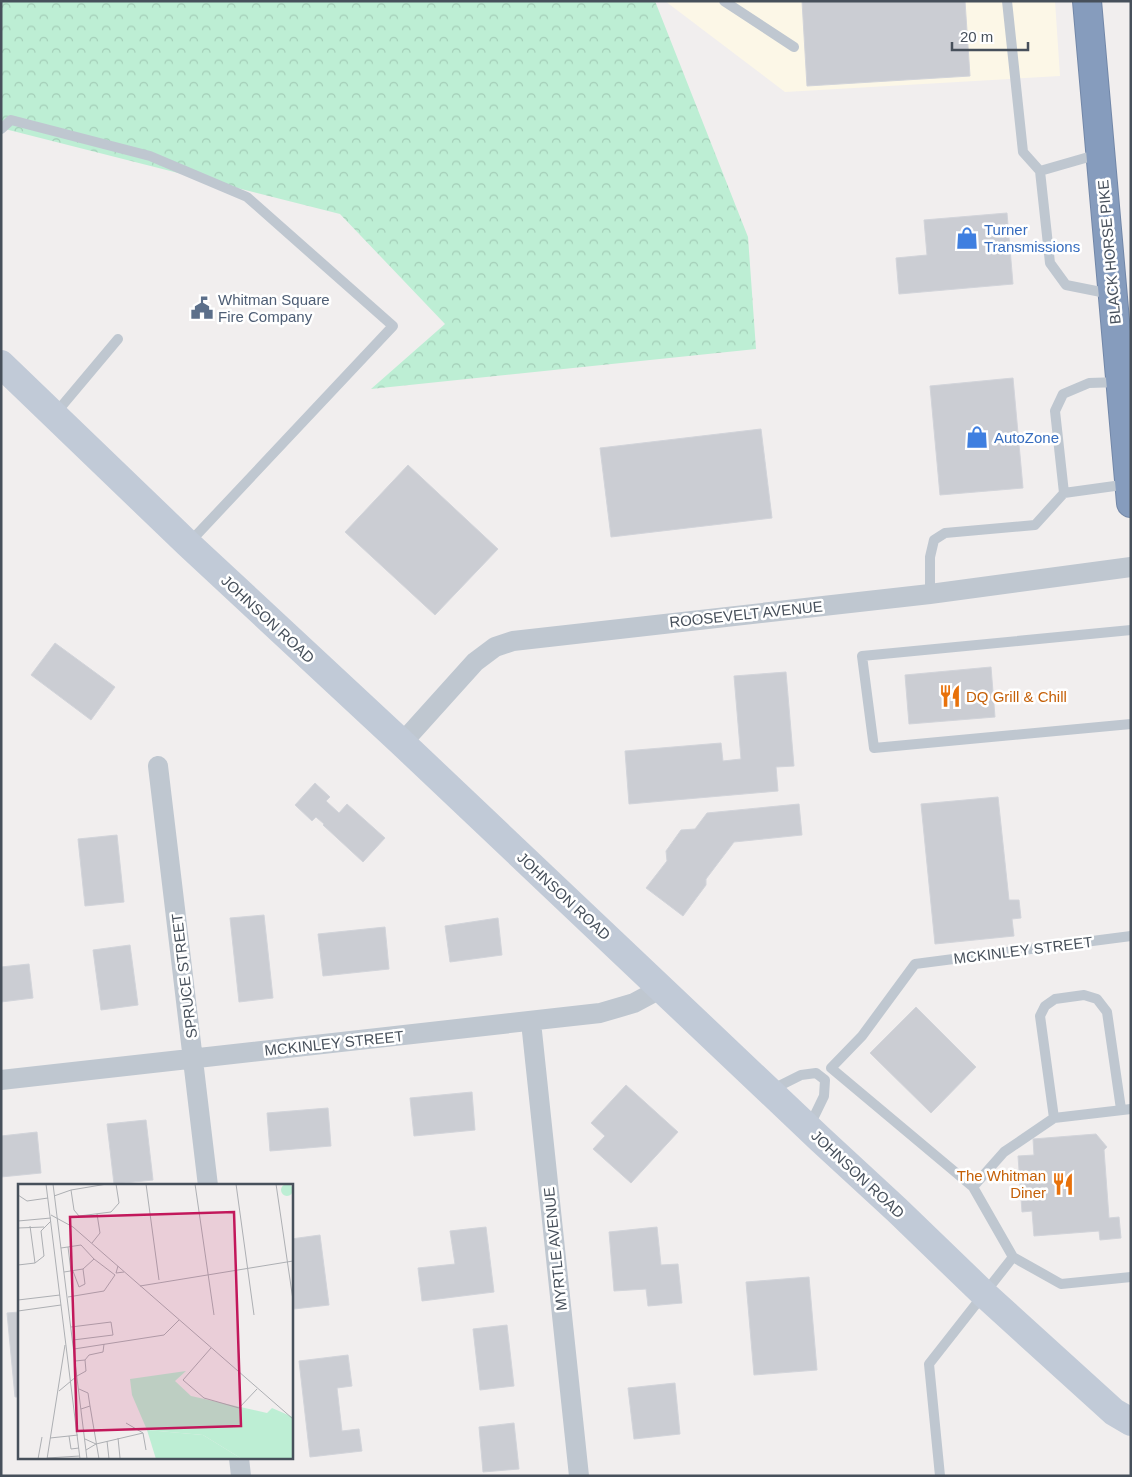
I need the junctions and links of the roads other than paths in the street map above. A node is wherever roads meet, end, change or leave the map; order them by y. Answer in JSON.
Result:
{"nodes":[{"id":1,"x":724,"y":1,"type":"edge"},
{"id":2,"x":1007,"y":1,"type":"edge"},
{"id":3,"x":1087,"y":1,"type":"edge"},
{"id":4,"x":794,"y":48,"type":"dead end"},
{"id":5,"x":1,"y":129,"type":"edge"},
{"id":6,"x":1100,"y":154,"type":"junction"},
{"id":7,"x":1040,"y":171,"type":"junction"},
{"id":8,"x":1112,"y":294,"type":"junction"},
{"id":9,"x":118,"y":339,"type":"dead end"},
{"id":10,"x":1,"y":364,"type":"edge"},
{"id":11,"x":1125,"y":377,"type":"edge"},
{"id":12,"x":54,"y":414,"type":"junction"},
{"id":13,"x":1064,"y":493,"type":"junction"},
{"id":14,"x":1130,"y":493,"type":"edge"},
{"id":15,"x":188,"y":544,"type":"junction"},
{"id":16,"x":1131,"y":567,"type":"edge"},
{"id":17,"x":930,"y":594,"type":"junction"},
{"id":18,"x":1131,"y":630,"type":"edge"},
{"id":19,"x":1131,"y":724,"type":"edge"},
{"id":20,"x":402,"y":743,"type":"junction"},
{"id":21,"x":158,"y":766,"type":"dead end"},
{"id":22,"x":1131,"y":936,"type":"edge"},
{"id":23,"x":662,"y":988,"type":"junction"},
{"id":24,"x":531,"y":1022,"type":"junction"},
{"id":25,"x":194,"y":1058,"type":"junction"},
{"id":26,"x":831,"y":1068,"type":"junction"},
{"id":27,"x":821,"y":1077,"type":"junction"},
{"id":28,"x":1,"y":1080,"type":"edge"},
{"id":29,"x":769,"y":1091,"type":"junction"},
{"id":30,"x":1126,"y":1109,"type":"edge"},
{"id":31,"x":1054,"y":1118,"type":"junction"},
{"id":32,"x":808,"y":1128,"type":"junction"},
{"id":33,"x":208,"y":1184,"type":"edge"},
{"id":34,"x":973,"y":1186,"type":"junction"},
{"id":35,"x":1013,"y":1257,"type":"junction"},
{"id":36,"x":1131,"y":1277,"type":"edge"},
{"id":37,"x":984,"y":1294,"type":"junction"},
{"id":38,"x":1131,"y":1422,"type":"edge"},
{"id":39,"x":239,"y":1460,"type":"edge"},
{"id":40,"x":241,"y":1476,"type":"edge"},
{"id":41,"x":579,"y":1476,"type":"edge"},
{"id":42,"x":940,"y":1476,"type":"edge"}],
"edges":[{"from":1,"to":4,"type":"lane"},
{"from":2,"to":7,"type":"lane"},
{"from":3,"to":6,"type":"highway","name":"BLACK HORSE PIKE"},
{"from":5,"to":15,"type":"lane"},
{"from":6,"to":7,"type":"lane"},
{"from":6,"to":8,"type":"highway","name":"BLACK HORSE PIKE"},
{"from":7,"to":8,"type":"lane"},
{"from":8,"to":11,"type":"highway","name":"BLACK HORSE PIKE"},
{"from":9,"to":12,"type":"lane"},
{"from":10,"to":12,"type":"street","name":"JOHNSON ROAD"},
{"from":11,"to":13,"type":"lane"},
{"from":11,"to":14,"type":"highway","name":"BLACK HORSE PIKE"},
{"from":12,"to":15,"type":"street","name":"JOHNSON ROAD"},
{"from":13,"to":14,"type":"lane"},
{"from":13,"to":17,"type":"lane"},
{"from":15,"to":20,"type":"street","name":"JOHNSON ROAD"},
{"from":16,"to":17,"type":"street","name":"ROOSEVELT AVENUE"},
{"from":17,"to":20,"type":"street","name":"ROOSEVELT AVENUE"},
{"from":18,"to":19,"type":"lane"},
{"from":20,"to":23,"type":"street","name":"JOHNSON ROAD"},
{"from":21,"to":25,"type":"street","name":"SPRUCE STREET"},
{"from":22,"to":26,"type":"lane","name":"MCKINLEY STREET"},
{"from":23,"to":24,"type":"street","name":"MCKINLEY STREET"},
{"from":23,"to":29,"type":"street","name":"JOHNSON ROAD"},
{"from":24,"to":25,"type":"street","name":"MCKINLEY STREET"},
{"from":24,"to":41,"type":"street","name":"MYRTLE AVENUE"},
{"from":25,"to":28,"type":"street","name":"MCKINLEY STREET"},
{"from":25,"to":33,"type":"street","name":"SPRUCE STREET"},
{"from":26,"to":27,"type":"lane"},
{"from":26,"to":34,"type":"lane"},
{"from":27,"to":29,"type":"lane"},
{"from":27,"to":32,"type":"lane"},
{"from":29,"to":32,"type":"street","name":"JOHNSON ROAD"},
{"from":30,"to":31,"type":"lane"},
{"from":30,"to":31,"type":"lane"},
{"from":31,"to":34,"type":"lane"},
{"from":32,"to":37,"type":"street","name":"JOHNSON ROAD"},
{"from":34,"to":35,"type":"lane"},
{"from":35,"to":36,"type":"lane"},
{"from":35,"to":37,"type":"lane"},
{"from":37,"to":38,"type":"street","name":"JOHNSON ROAD"},
{"from":37,"to":42,"type":"lane"},
{"from":39,"to":40,"type":"street"}]}
